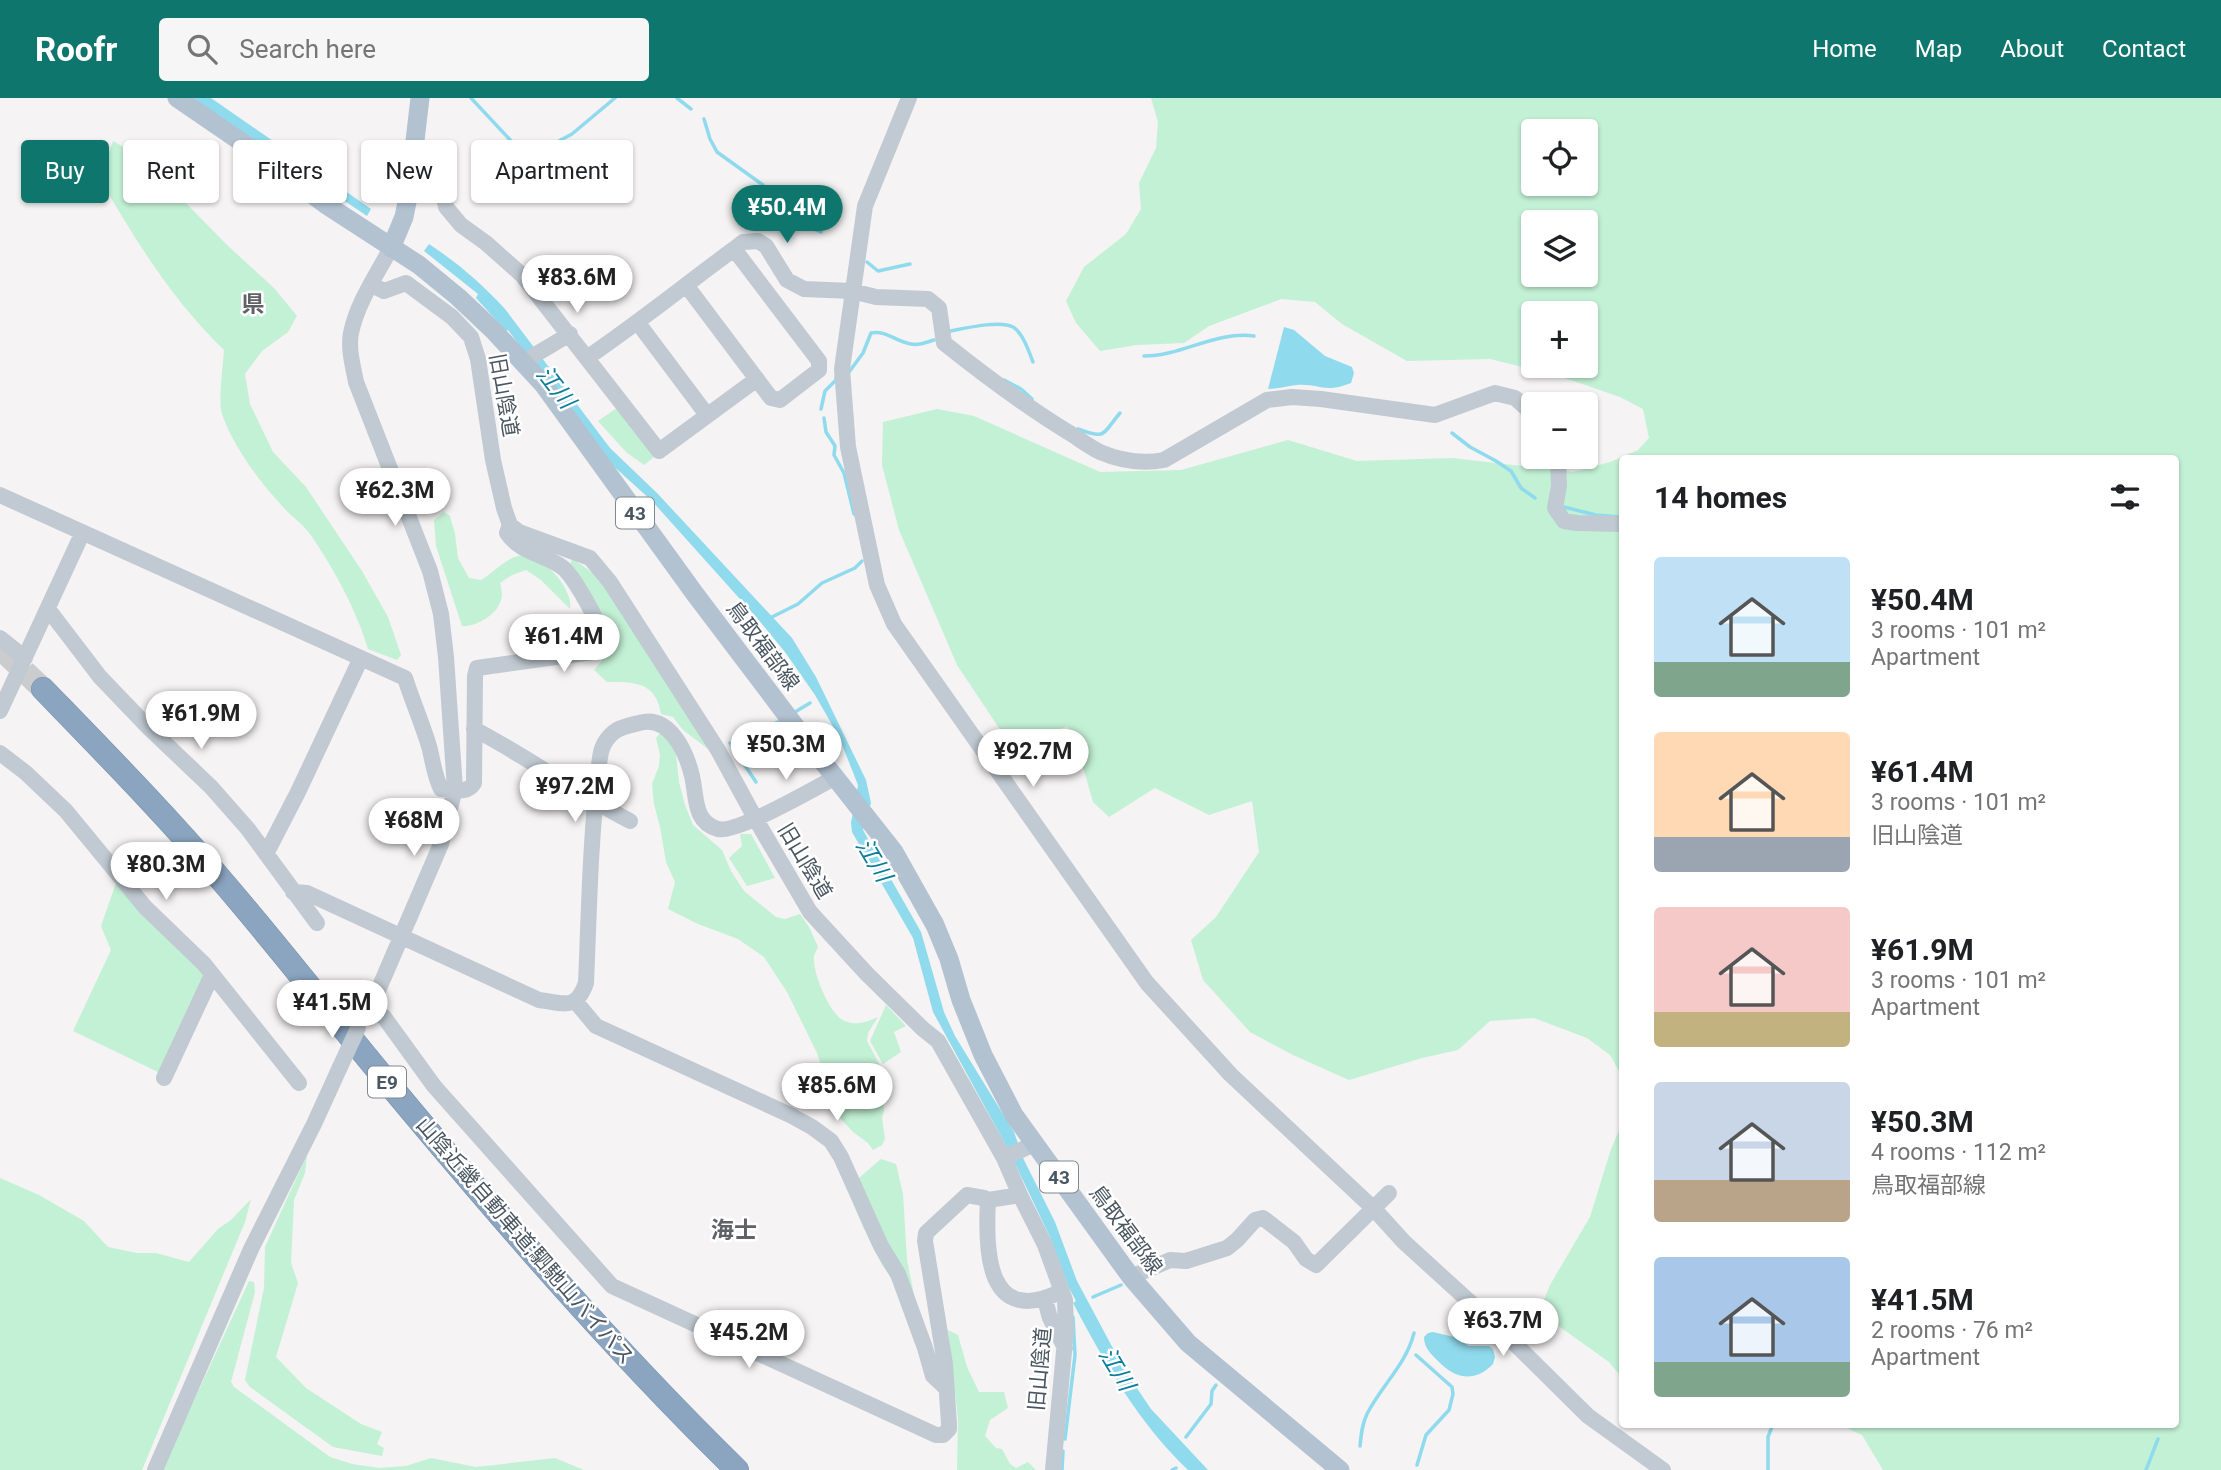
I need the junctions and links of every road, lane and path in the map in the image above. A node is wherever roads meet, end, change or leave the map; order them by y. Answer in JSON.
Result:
{"nodes":[{"id":1,"x":177,"y":98,"type":"edge"},
{"id":2,"x":420,"y":98,"type":"edge"},
{"id":3,"x":909,"y":98,"type":"edge"},
{"id":4,"x":415,"y":140,"type":"edge"},
{"id":5,"x":407,"y":203,"type":"edge"},
{"id":6,"x":445,"y":203,"type":"edge"},
{"id":7,"x":391,"y":248,"type":"junction"},
{"id":8,"x":734,"y":249,"type":"junction"},
{"id":9,"x":372,"y":285,"type":"junction"},
{"id":10,"x":686,"y":285,"type":"junction"},
{"id":11,"x":852,"y":292,"type":"junction"},
{"id":12,"x":638,"y":323,"type":"junction"},
{"id":13,"x":570,"y":334,"type":"junction"},
{"id":14,"x":588,"y":357,"type":"junction"},
{"id":15,"x":523,"y":362,"type":"junction"},
{"id":16,"x":757,"y":379,"type":"junction"},
{"id":17,"x":1521,"y":404,"type":"edge"},
{"id":18,"x":707,"y":415,"type":"junction"},
{"id":19,"x":1558,"y":469,"type":"edge"},
{"id":20,"x":0,"y":495,"type":"edge"},
{"id":21,"x":1619,"y":524,"type":"edge"},
{"id":22,"x":510,"y":525,"type":"junction"},
{"id":23,"x":82,"y":534,"type":"junction"},
{"id":24,"x":48,"y":609,"type":"junction"},
{"id":25,"x":0,"y":638,"type":"edge"},
{"id":26,"x":25,"y":658,"type":"junction"},
{"id":27,"x":361,"y":658,"type":"junction"},
{"id":28,"x":4,"y":688,"type":"edge"},
{"id":29,"x":0,"y":711,"type":"edge"},
{"id":30,"x":474,"y":729,"type":"junction"},
{"id":31,"x":0,"y":753,"type":"edge"},
{"id":32,"x":834,"y":778,"type":"junction"},
{"id":33,"x":454,"y":789,"type":"junction"},
{"id":34,"x":594,"y":803,"type":"junction"},
{"id":35,"x":755,"y":818,"type":"junction"},
{"id":36,"x":630,"y":821,"type":"dead end"},
{"id":37,"x":266,"y":854,"type":"junction"},
{"id":38,"x":293,"y":892,"type":"junction"},
{"id":39,"x":317,"y":923,"type":"dead end"},
{"id":40,"x":401,"y":936,"type":"junction"},
{"id":41,"x":212,"y":975,"type":"junction"},
{"id":42,"x":575,"y":1001,"type":"junction"},
{"id":43,"x":368,"y":1010,"type":"junction"},
{"id":44,"x":164,"y":1078,"type":"dead end"},
{"id":45,"x":299,"y":1083,"type":"dead end"},
{"id":46,"x":1029,"y":1146,"type":"junction"},
{"id":47,"x":1006,"y":1158,"type":"junction"},
{"id":48,"x":1389,"y":1193,"type":"dead end"},
{"id":49,"x":1020,"y":1195,"type":"junction"},
{"id":50,"x":988,"y":1200,"type":"junction"},
{"id":51,"x":1374,"y":1209,"type":"junction"},
{"id":52,"x":1131,"y":1277,"type":"junction"},
{"id":53,"x":1062,"y":1291,"type":"junction"},
{"id":54,"x":1045,"y":1300,"type":"junction"},
{"id":55,"x":1065,"y":1348,"type":"junction"},
{"id":56,"x":947,"y":1389,"type":"junction"},
{"id":57,"x":1327,"y":1466,"type":"edge"},
{"id":58,"x":1656,"y":1468,"type":"edge"},
{"id":59,"x":155,"y":1470,"type":"edge"},
{"id":60,"x":725,"y":1470,"type":"edge"},
{"id":61,"x":737,"y":1470,"type":"edge"},
{"id":62,"x":1053,"y":1470,"type":"edge"}],
"edges":[{"from":1,"to":7,"type":"main road","name":"鳥取福部線","number":"43"},
{"from":2,"to":4,"type":"main road"},
{"from":3,"to":11,"type":"street"},
{"from":5,"to":7,"type":"main road"},
{"from":6,"to":13,"type":"street"},
{"from":7,"to":9,"type":"street"},
{"from":7,"to":15,"type":"main road","name":"鳥取福部線","number":"43"},
{"from":8,"to":10,"type":"street"},
{"from":8,"to":11,"type":"street"},
{"from":8,"to":16,"type":"street"},
{"from":9,"to":22,"type":"street","name":"旧山陰道"},
{"from":9,"to":33,"type":"street"},
{"from":10,"to":12,"type":"street"},
{"from":10,"to":16,"type":"street"},
{"from":11,"to":17,"type":"street"},
{"from":11,"to":51,"type":"street"},
{"from":12,"to":14,"type":"street"},
{"from":12,"to":18,"type":"street"},
{"from":13,"to":14,"type":"street"},
{"from":13,"to":15,"type":"street"},
{"from":14,"to":18,"type":"street"},
{"from":15,"to":32,"type":"main road","name":"鳥取福部線","number":"43"},
{"from":16,"to":18,"type":"street"},
{"from":19,"to":21,"type":"street"},
{"from":20,"to":23,"type":"street"},
{"from":22,"to":30,"type":"street"},
{"from":22,"to":35,"type":"street","name":"旧山陰道"},
{"from":23,"to":24,"type":"street"},
{"from":23,"to":27,"type":"street"},
{"from":24,"to":26,"type":"street"},
{"from":24,"to":37,"type":"street"},
{"from":25,"to":26,"type":"street"},
{"from":26,"to":28,"type":"street"},
{"from":27,"to":33,"type":"street"},
{"from":27,"to":37,"type":"street"},
{"from":28,"to":29,"type":"street"},
{"from":30,"to":33,"type":"street"},
{"from":30,"to":34,"type":"street"},
{"from":31,"to":41,"type":"street"},
{"from":32,"to":35,"type":"street"},
{"from":32,"to":46,"type":"main road","name":"鳥取福部線","number":"43"},
{"from":33,"to":40,"type":"street"},
{"from":34,"to":35,"type":"street"},
{"from":34,"to":36,"type":"street"},
{"from":34,"to":42,"type":"street"},
{"from":35,"to":47,"type":"street","name":"旧山陰道"},
{"from":37,"to":38,"type":"street"},
{"from":38,"to":39,"type":"street"},
{"from":38,"to":40,"type":"street"},
{"from":40,"to":42,"type":"street"},
{"from":40,"to":43,"type":"street"},
{"from":41,"to":44,"type":"street"},
{"from":41,"to":45,"type":"street"},
{"from":42,"to":56,"type":"street"},
{"from":43,"to":56,"type":"street"},
{"from":43,"to":59,"type":"street","bridge":true},
{"from":46,"to":47,"type":"street"},
{"from":46,"to":52,"type":"main road","name":"鳥取福部線","number":"43"},
{"from":47,"to":49,"type":"street","name":"旧山陰道"},
{"from":48,"to":51,"type":"street"},
{"from":49,"to":50,"type":"street"},
{"from":49,"to":53,"type":"street","name":"旧山陰道"},
{"from":50,"to":54,"type":"street"},
{"from":50,"to":56,"type":"street"},
{"from":51,"to":52,"type":"street"},
{"from":51,"to":58,"type":"street"},
{"from":52,"to":57,"type":"main road","name":"鳥取福部線","number":"43"},
{"from":53,"to":54,"type":"street"},
{"from":53,"to":55,"type":"street","name":"旧山陰道"},
{"from":54,"to":55,"type":"street"},
{"from":55,"to":62,"type":"street","name":"旧山陰道"},
{"from":60,"to":61,"type":"highway","name":"山陰近畿自動車道;駟馳山バイパス","number":"E9"}]}
